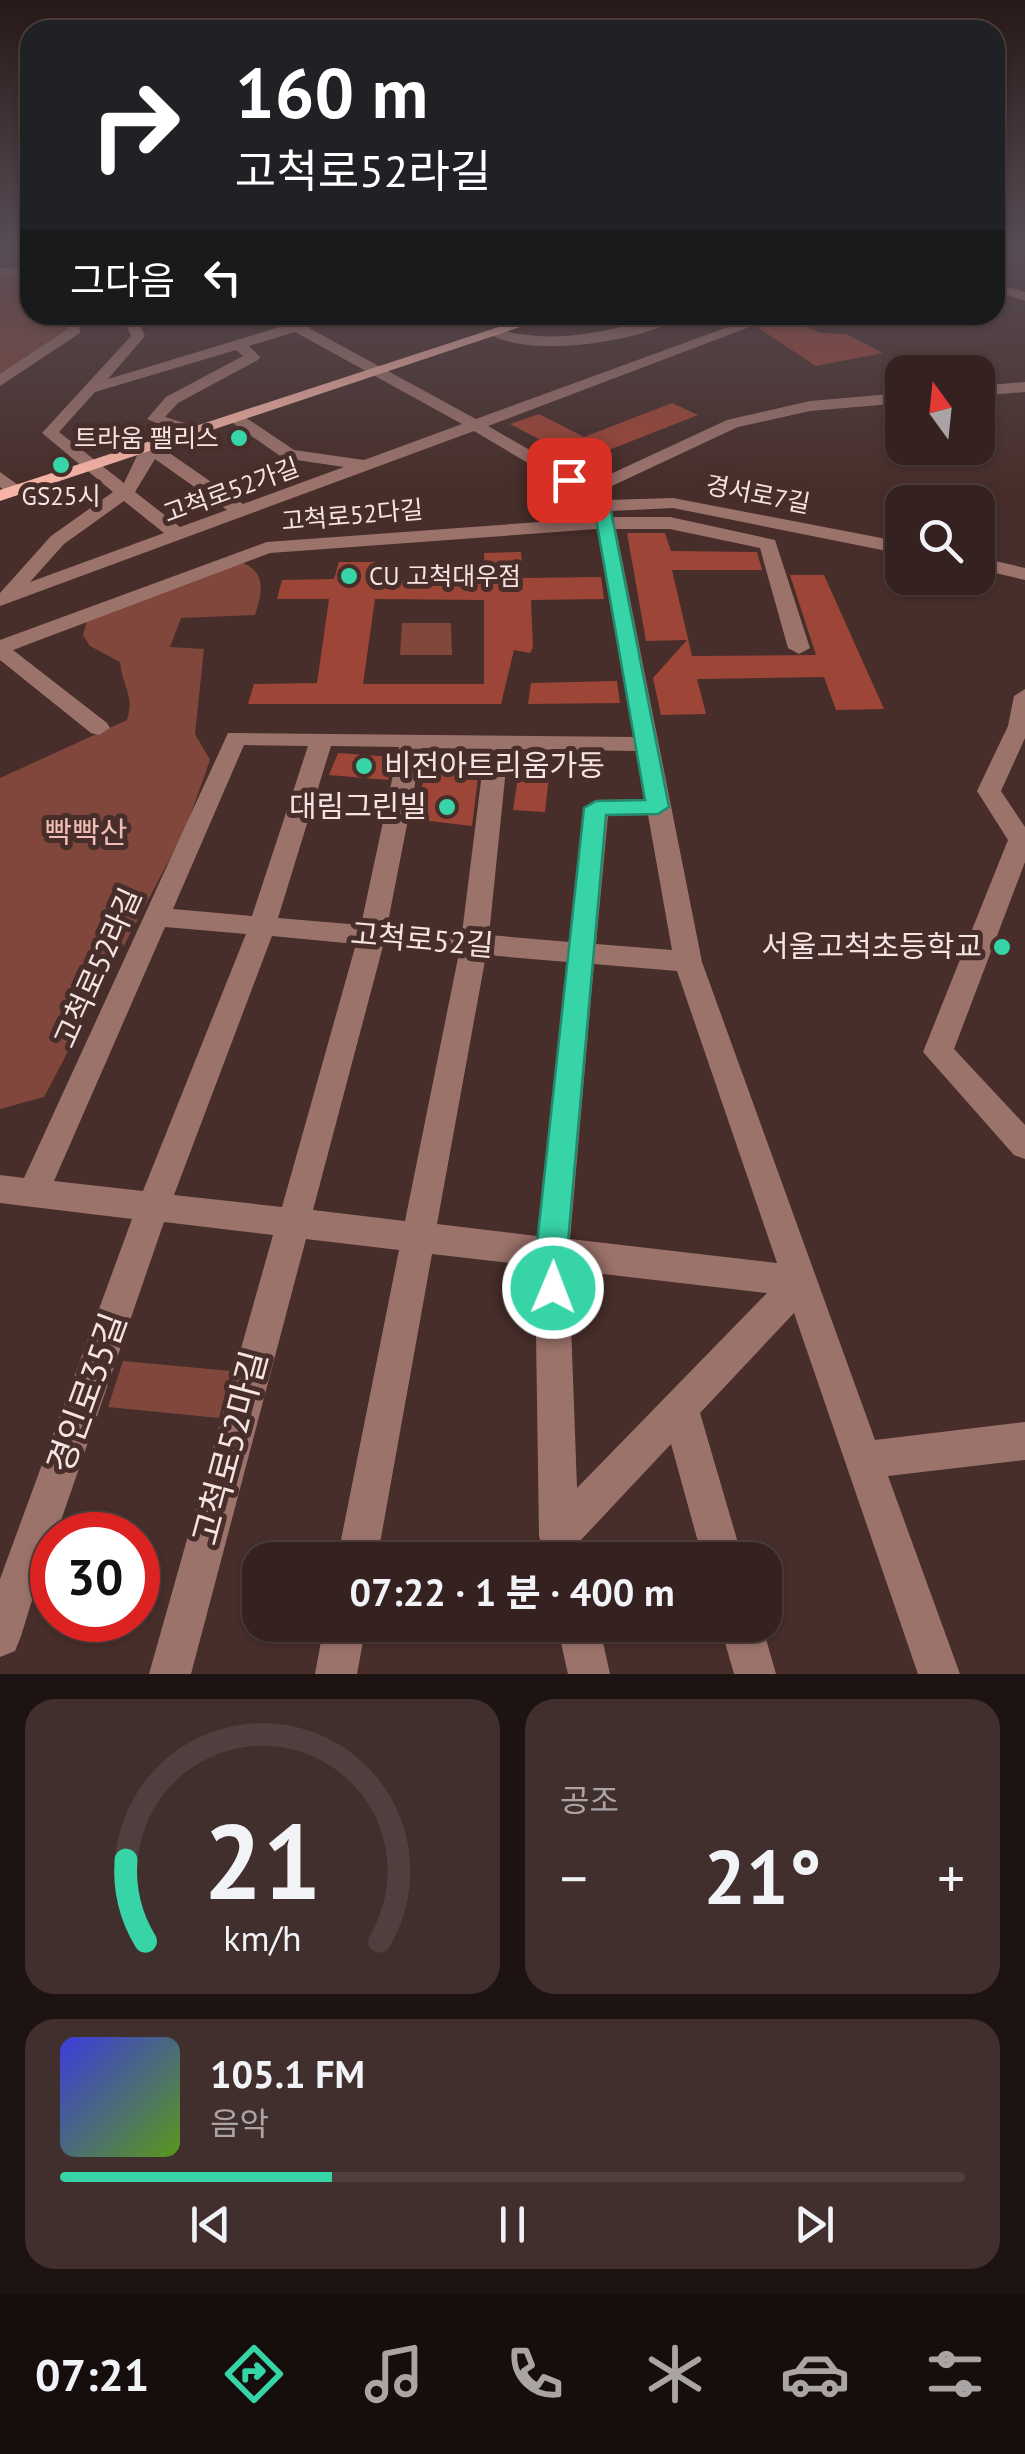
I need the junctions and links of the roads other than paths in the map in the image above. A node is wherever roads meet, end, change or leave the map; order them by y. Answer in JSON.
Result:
{"nodes":[{"id":1,"x":74,"y":327,"type":"edge"},
{"id":2,"x":134,"y":327,"type":"edge"},
{"id":3,"x":296,"y":327,"type":"joint"},
{"id":4,"x":511,"y":327,"type":"edge"},
{"id":5,"x":635,"y":327,"type":"edge"},
{"id":6,"x":711,"y":327,"type":"edge"},
{"id":7,"x":742,"y":327,"type":"edge"},
{"id":8,"x":496,"y":332,"type":"junction"},
{"id":9,"x":726,"y":333,"type":"junction"},
{"id":10,"x":238,"y":344,"type":"junction"},
{"id":11,"x":382,"y":370,"type":"junction"},
{"id":12,"x":0,"y":381,"type":"edge"},
{"id":13,"x":1025,"y":387,"type":"edge"},
{"id":14,"x":88,"y":390,"type":"junction"},
{"id":15,"x":995,"y":390,"type":"edge"},
{"id":16,"x":885,"y":399,"type":"edge"},
{"id":17,"x":236,"y":418,"type":"junction"},
{"id":18,"x":478,"y":427,"type":"junction"},
{"id":19,"x":194,"y":432,"type":"junction"},
{"id":20,"x":149,"y":447,"type":"junction"},
{"id":21,"x":90,"y":466,"type":"junction"},
{"id":22,"x":371,"y":466,"type":"junction"},
{"id":23,"x":0,"y":477,"type":"edge"},
{"id":24,"x":8,"y":494,"type":"edge"},
{"id":25,"x":125,"y":494,"type":"junction"},
{"id":26,"x":599,"y":507,"type":"junction"},
{"id":27,"x":242,"y":512,"type":"junction"},
{"id":28,"x":178,"y":535,"type":"junction"},
{"id":29,"x":885,"y":545,"type":"edge"},
{"id":30,"x":995,"y":567,"type":"edge"},
{"id":31,"x":1025,"y":574,"type":"edge"},
{"id":32,"x":3,"y":603,"type":"edge"},
{"id":33,"x":799,"y":648,"type":"dead end"},
{"id":34,"x":0,"y":649,"type":"edge"},
{"id":35,"x":26,"y":671,"type":"junction"},
{"id":36,"x":0,"y":682,"type":"edge"},
{"id":37,"x":1025,"y":696,"type":"edge"},
{"id":38,"x":1022,"y":726,"type":"edge"},
{"id":39,"x":99,"y":728,"type":"dead end"},
{"id":40,"x":322,"y":740,"type":"junction"},
{"id":41,"x":412,"y":742,"type":"junction"},
{"id":42,"x":497,"y":742,"type":"junction"},
{"id":43,"x":648,"y":744,"type":"junction"},
{"id":44,"x":658,"y":807,"type":"junction"},
{"id":45,"x":1023,"y":840,"type":"edge"},
{"id":46,"x":156,"y":917,"type":"junction"},
{"id":47,"x":262,"y":927,"type":"junction"},
{"id":48,"x":372,"y":936,"type":"junction"},
{"id":49,"x":474,"y":944,"type":"junction"},
{"id":50,"x":582,"y":953,"type":"junction"},
{"id":51,"x":688,"y":962,"type":"junction"},
{"id":52,"x":1025,"y":1146,"type":"edge"},
{"id":53,"x":17,"y":1191,"type":"edge"},
{"id":54,"x":153,"y":1207,"type":"junction"},
{"id":55,"x":290,"y":1223,"type":"junction"},
{"id":56,"x":418,"y":1237,"type":"junction"},
{"id":57,"x":552,"y":1253,"type":"junction"},
{"id":58,"x":801,"y":1281,"type":"junction"},
{"id":59,"x":680,"y":1408,"type":"junction"},
{"id":60,"x":1025,"y":1441,"type":"edge"},
{"id":61,"x":864,"y":1460,"type":"junction"},
{"id":62,"x":361,"y":1542,"type":"edge"},
{"id":63,"x":562,"y":1542,"type":"edge"},
{"id":64,"x":567,"y":1542,"type":"edge"},
{"id":65,"x":718,"y":1542,"type":"edge"},
{"id":66,"x":0,"y":1636,"type":"edge"},
{"id":67,"x":342,"y":1642,"type":"edge"},
{"id":68,"x":581,"y":1642,"type":"edge"},
{"id":69,"x":746,"y":1642,"type":"edge"},
{"id":70,"x":170,"y":1674,"type":"edge"},
{"id":71,"x":336,"y":1674,"type":"edge"},
{"id":72,"x":588,"y":1674,"type":"edge"},
{"id":73,"x":755,"y":1674,"type":"edge"},
{"id":74,"x":940,"y":1674,"type":"edge"}],
"edges":[{"from":1,"to":12,"type":"street"},
{"from":2,"to":14,"type":"street"},
{"from":3,"to":10,"type":"street"},
{"from":3,"to":11,"type":"street"},
{"from":4,"to":8,"type":"main road"},
{"from":5,"to":8,"type":"street"},
{"from":6,"to":9,"type":"street"},
{"from":7,"to":9,"type":"street","name":"고척로52가길"},
{"from":8,"to":11,"type":"main road"},
{"from":9,"to":18,"type":"street","name":"고척로52가길"},
{"from":10,"to":14,"type":"street"},
{"from":10,"to":19,"type":"street"},
{"from":11,"to":17,"type":"main road"},
{"from":11,"to":18,"type":"street"},
{"from":13,"to":15,"type":"street"},
{"from":14,"to":21,"type":"street"},
{"from":16,"to":26,"type":"street"},
{"from":17,"to":19,"type":"main road"},
{"from":17,"to":22,"type":"street"},
{"from":18,"to":22,"type":"street","name":"고척로52가길"},
{"from":18,"to":26,"type":"street"},
{"from":19,"to":20,"type":"main road"},
{"from":20,"to":21,"type":"main road"},
{"from":20,"to":25,"type":"street"},
{"from":20,"to":27,"type":"street"},
{"from":21,"to":24,"type":"main road"},
{"from":21,"to":25,"type":"street"},
{"from":22,"to":27,"type":"street","name":"고척로52가길"},
{"from":23,"to":24,"type":"street"},
{"from":25,"to":28,"type":"street"},
{"from":25,"to":32,"type":"street"},
{"from":26,"to":29,"type":"street","name":"경서로7길"},
{"from":26,"to":33,"type":"street"},
{"from":26,"to":34,"type":"street","name":"고척로52다길"},
{"from":26,"to":43,"type":"street"},
{"from":27,"to":28,"type":"street","name":"고척로52가길"},
{"from":28,"to":32,"type":"street","name":"고척로52가길"},
{"from":30,"to":31,"type":"street"},
{"from":34,"to":35,"type":"street"},
{"from":35,"to":36,"type":"street"},
{"from":35,"to":39,"type":"street"},
{"from":37,"to":38,"type":"street"},
{"from":38,"to":45,"type":"street"},
{"from":40,"to":41,"type":"street","name":"고척로52라길"},
{"from":40,"to":46,"type":"street","name":"고척로52라길"},
{"from":40,"to":47,"type":"street"},
{"from":41,"to":42,"type":"street","name":"고척로52라길"},
{"from":41,"to":48,"type":"street"},
{"from":42,"to":43,"type":"street","name":"고척로52라길"},
{"from":42,"to":49,"type":"street"},
{"from":43,"to":44,"type":"street"},
{"from":44,"to":50,"type":"street"},
{"from":44,"to":51,"type":"street"},
{"from":45,"to":52,"type":"street"},
{"from":46,"to":47,"type":"street","name":"고척로52길"},
{"from":46,"to":53,"type":"street","name":"고척로52라길"},
{"from":47,"to":48,"type":"street","name":"고척로52길"},
{"from":47,"to":54,"type":"street"},
{"from":48,"to":49,"type":"street","name":"고척로52길"},
{"from":48,"to":55,"type":"street"},
{"from":49,"to":50,"type":"street","name":"고척로52길"},
{"from":49,"to":56,"type":"street"},
{"from":50,"to":51,"type":"street","name":"고척로52길"},
{"from":50,"to":57,"type":"street"},
{"from":51,"to":58,"type":"street"},
{"from":53,"to":54,"type":"street"},
{"from":54,"to":55,"type":"street"},
{"from":54,"to":66,"type":"street","name":"경인로35길"},
{"from":55,"to":56,"type":"street"},
{"from":55,"to":70,"type":"street","name":"고척로52마길"},
{"from":56,"to":57,"type":"street"},
{"from":56,"to":62,"type":"street"},
{"from":57,"to":58,"type":"street"},
{"from":57,"to":63,"type":"street"},
{"from":58,"to":59,"type":"street"},
{"from":58,"to":61,"type":"street"},
{"from":59,"to":64,"type":"street"},
{"from":59,"to":65,"type":"street"},
{"from":60,"to":61,"type":"street"},
{"from":61,"to":74,"type":"street"},
{"from":67,"to":71,"type":"street"},
{"from":68,"to":72,"type":"street"},
{"from":69,"to":73,"type":"street"}]}
